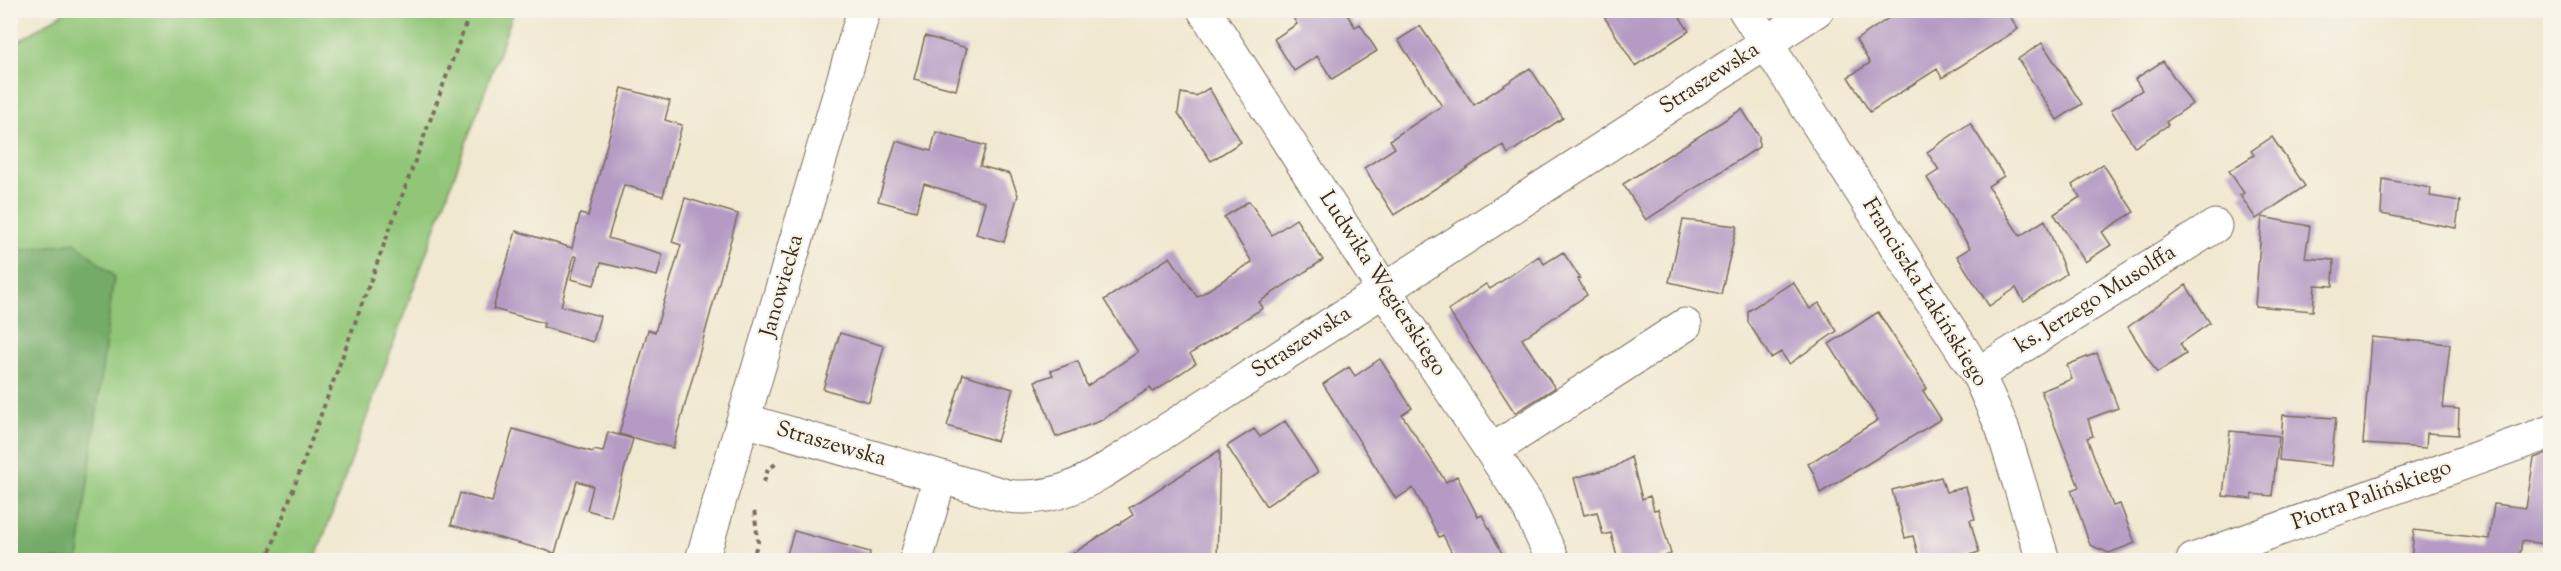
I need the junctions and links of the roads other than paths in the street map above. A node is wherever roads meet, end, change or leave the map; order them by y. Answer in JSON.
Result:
{"nodes":[{"id":1,"x":864,"y":10,"type":"edge"},
{"id":2,"x":1204,"y":10,"type":"edge"},
{"id":3,"x":1745,"y":10,"type":"edge"},
{"id":4,"x":1817,"y":10,"type":"edge"},
{"id":5,"x":1766,"y":43,"type":"junction"},
{"id":6,"x":2215,"y":226,"type":"dead end"},
{"id":7,"x":1384,"y":290,"type":"junction"},
{"id":8,"x":1685,"y":325,"type":"dead end"},
{"id":9,"x":1978,"y":374,"type":"junction"},
{"id":10,"x":744,"y":420,"type":"junction"},
{"id":11,"x":2550,"y":432,"type":"edge"},
{"id":12,"x":1493,"y":450,"type":"junction"},
{"id":13,"x":940,"y":477,"type":"junction"},
{"id":14,"x":702,"y":561,"type":"edge"},
{"id":15,"x":916,"y":561,"type":"edge"},
{"id":16,"x":1553,"y":561,"type":"edge"},
{"id":17,"x":2043,"y":561,"type":"edge"},
{"id":18,"x":2193,"y":561,"type":"edge"}],
"edges":[{"from":1,"to":10,"type":"street","name":"Janowiecka"},
{"from":2,"to":7,"type":"street","name":"Ludwika Węgierskiego"},
{"from":3,"to":5,"type":"street","name":"Franciszka Łakińskiego"},
{"from":4,"to":5,"type":"street","name":"Straszewska"},
{"from":5,"to":7,"type":"street","name":"Straszewska"},
{"from":5,"to":9,"type":"street","name":"Franciszka Łakińskiego"},
{"from":6,"to":9,"type":"street","name":"ks. Jerzego Musolffa"},
{"from":7,"to":12,"type":"street","name":"Ludwika Węgierskiego"},
{"from":7,"to":13,"type":"street","name":"Straszewska"},
{"from":8,"to":12,"type":"street"},
{"from":9,"to":17,"type":"street","name":"Franciszka Łakińskiego"},
{"from":10,"to":13,"type":"street","name":"Straszewska"},
{"from":10,"to":14,"type":"street","name":"Janowiecka"},
{"from":11,"to":18,"type":"street","name":"Piotra Palińskiego"},
{"from":12,"to":16,"type":"street","name":"Ludwika Węgierskiego"},
{"from":13,"to":15,"type":"street"}]}
